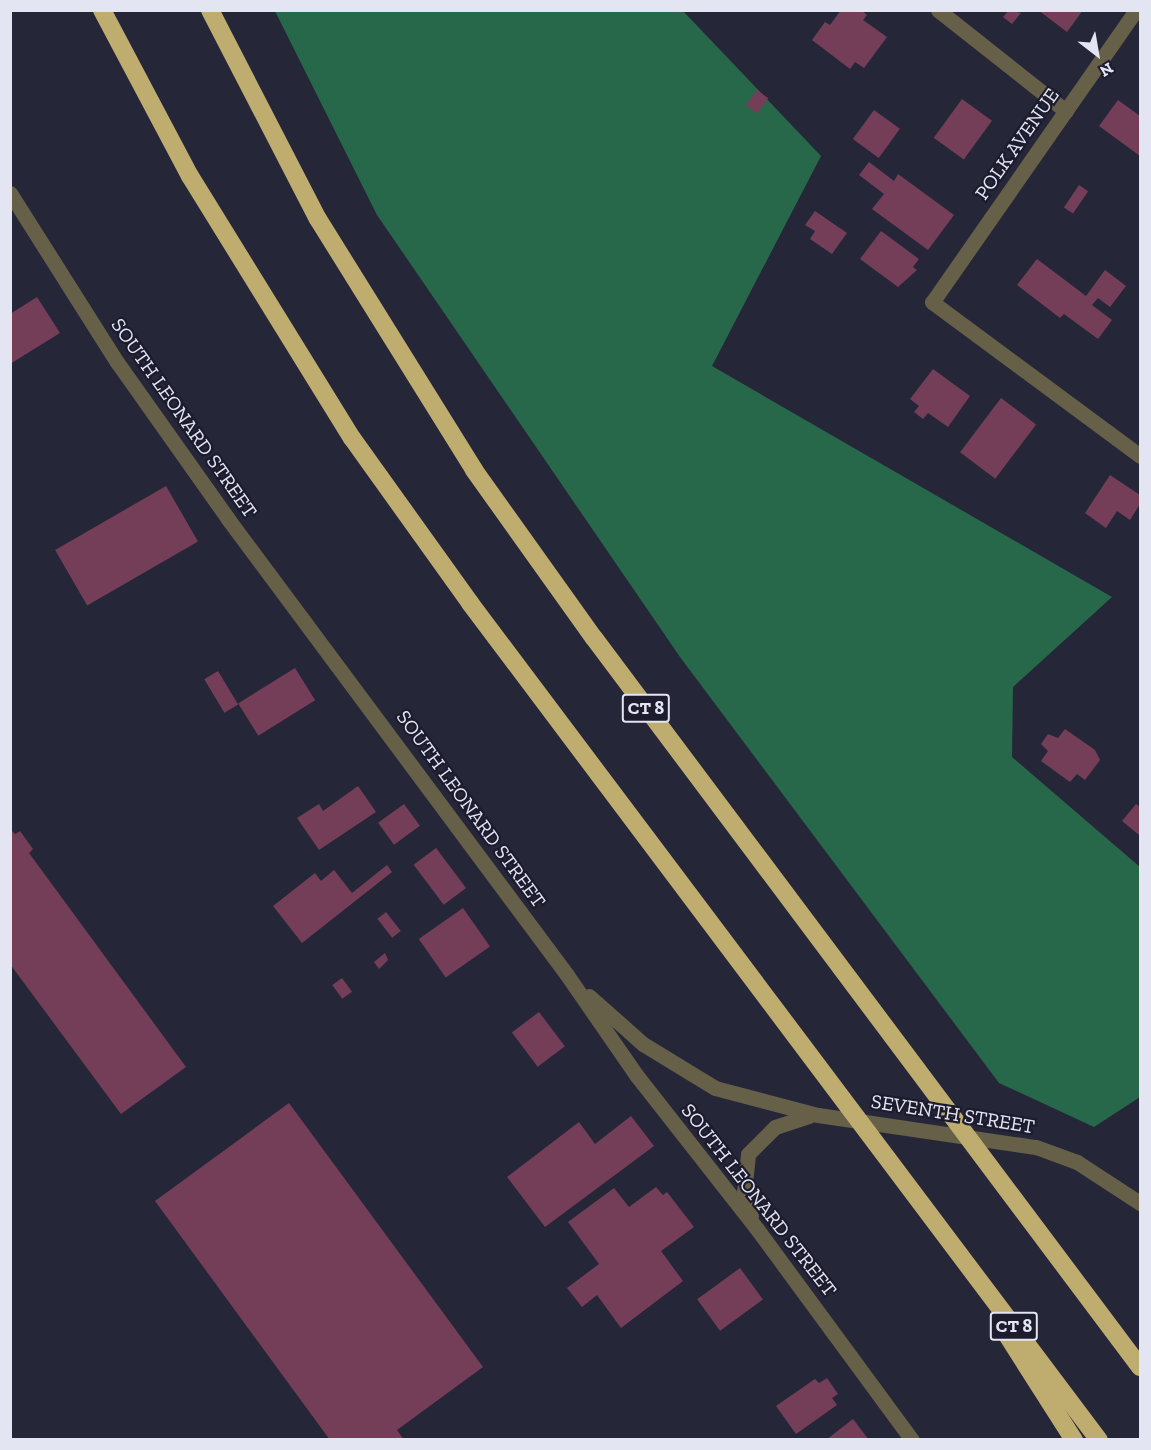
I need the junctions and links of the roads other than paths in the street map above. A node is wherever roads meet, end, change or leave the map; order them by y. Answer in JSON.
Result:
{"nodes":[{"id":1,"x":102,"y":10,"type":"edge"},
{"id":2,"x":210,"y":10,"type":"edge"},
{"id":3,"x":938,"y":10,"type":"edge"},
{"id":4,"x":1136,"y":10,"type":"edge"},
{"id":5,"x":1066,"y":111,"type":"junction"},
{"id":6,"x":10,"y":193,"type":"edge"},
{"id":7,"x":1140,"y":456,"type":"edge"},
{"id":8,"x":567,"y":975,"type":"junction"},
{"id":9,"x":818,"y":1115,"type":"junction"},
{"id":10,"x":1140,"y":1203,"type":"edge"},
{"id":11,"x":929,"y":1212,"type":"junction"},
{"id":12,"x":757,"y":1228,"type":"junction"},
{"id":13,"x":1140,"y":1367,"type":"edge"},
{"id":14,"x":912,"y":1440,"type":"edge"},
{"id":15,"x":1074,"y":1440,"type":"edge"},
{"id":16,"x":1099,"y":1440,"type":"edge"}],
"edges":[{"from":1,"to":11,"type":"highway","number":"CT 8"},
{"from":2,"to":13,"type":"highway","number":"CT 8"},
{"from":3,"to":5,"type":"street"},
{"from":4,"to":5,"type":"street","name":"POLK AVENUE"},
{"from":5,"to":7,"type":"street","name":"POLK AVENUE"},
{"from":6,"to":8,"type":"street","name":"SOUTH LEONARD STREET"},
{"from":8,"to":9,"type":"street","name":"SEVENTH STREET"},
{"from":8,"to":12,"type":"street","name":"SOUTH LEONARD STREET"},
{"from":9,"to":10,"type":"street","name":"SEVENTH STREET"},
{"from":9,"to":12,"type":"street","name":"SEVENTH STREET"},
{"from":11,"to":15,"type":"highway"},
{"from":11,"to":16,"type":"highway","number":"CT 8"},
{"from":12,"to":14,"type":"street","name":"SOUTH LEONARD STREET"}]}
